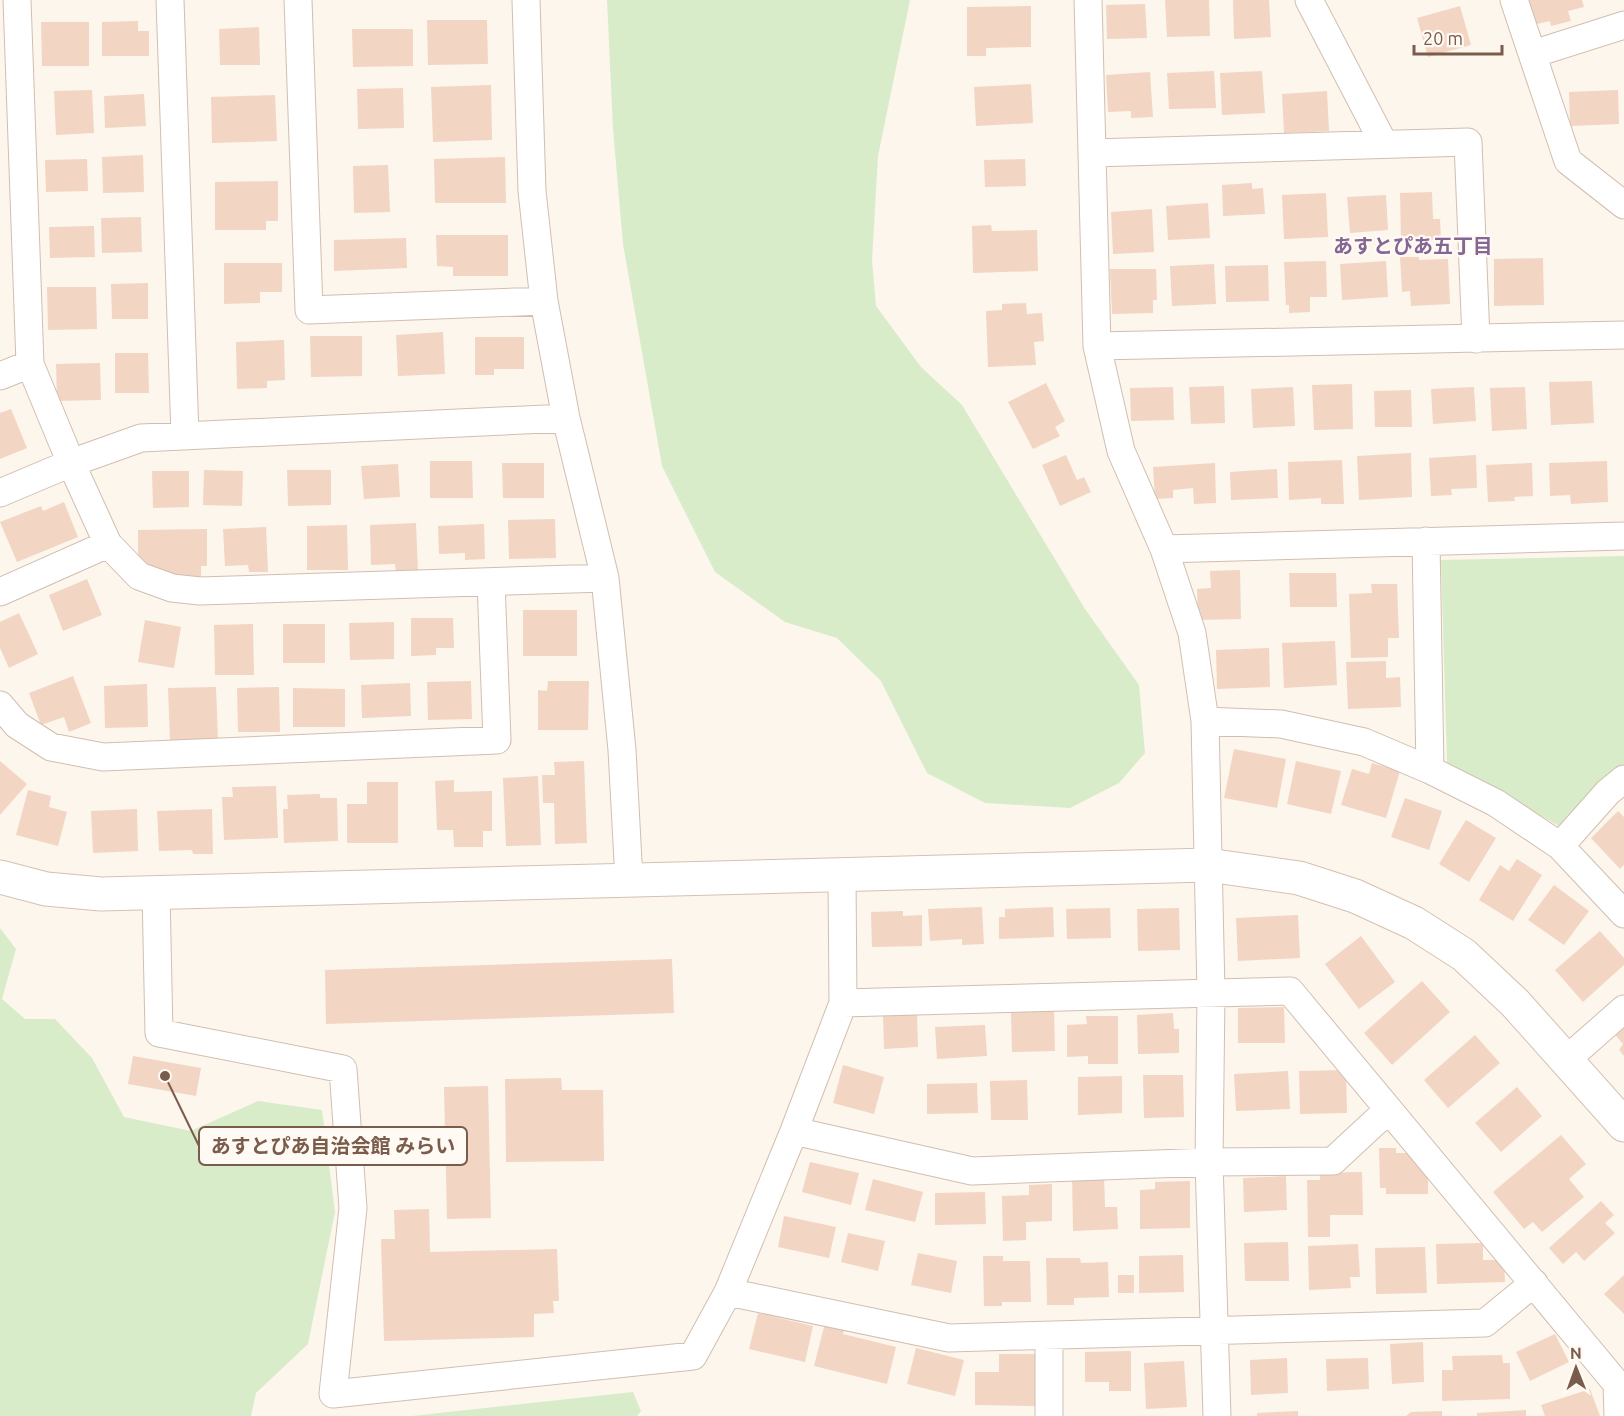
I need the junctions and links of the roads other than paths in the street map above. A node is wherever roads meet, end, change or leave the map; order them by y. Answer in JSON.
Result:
{"nodes":[{"id":1,"x":17,"y":0,"type":"edge"},
{"id":2,"x":32,"y":0,"type":"edge"},
{"id":3,"x":170,"y":0,"type":"edge"},
{"id":4,"x":298,"y":0,"type":"edge"},
{"id":5,"x":526,"y":0,"type":"edge"},
{"id":6,"x":1088,"y":0,"type":"edge"},
{"id":7,"x":1309,"y":0,"type":"edge"},
{"id":8,"x":1514,"y":0,"type":"edge"},
{"id":9,"x":0,"y":1,"type":"edge"},
{"id":10,"x":1624,"y":25,"type":"edge"},
{"id":11,"x":1533,"y":54,"type":"junction"},
{"id":12,"x":1384,"y":144,"type":"junction"},
{"id":13,"x":1092,"y":153,"type":"junction"},
{"id":14,"x":1624,"y":205,"type":"edge"},
{"id":15,"x":544,"y":301,"type":"junction"},
{"id":16,"x":1624,"y":335,"type":"edge"},
{"id":17,"x":1476,"y":339,"type":"junction"},
{"id":18,"x":1097,"y":346,"type":"junction"},
{"id":19,"x":30,"y":364,"type":"junction"},
{"id":20,"x":0,"y":376,"type":"edge"},
{"id":21,"x":566,"y":418,"type":"junction"},
{"id":22,"x":185,"y":435,"type":"junction"},
{"id":23,"x":71,"y":463,"type":"junction"},
{"id":24,"x":0,"y":493,"type":"edge"},
{"id":25,"x":1624,"y":536,"type":"edge"},
{"id":26,"x":1426,"y":542,"type":"junction"},
{"id":27,"x":108,"y":544,"type":"junction"},
{"id":28,"x":1164,"y":549,"type":"junction"},
{"id":29,"x":605,"y":578,"type":"junction"},
{"id":30,"x":491,"y":582,"type":"junction"},
{"id":31,"x":0,"y":592,"type":"edge"},
{"id":32,"x":0,"y":705,"type":"edge"},
{"id":33,"x":1205,"y":721,"type":"junction"},
{"id":34,"x":1430,"y":770,"type":"junction"},
{"id":35,"x":1624,"y":779,"type":"edge"},
{"id":36,"x":1560,"y":846,"type":"junction"},
{"id":37,"x":1208,"y":865,"type":"junction"},
{"id":38,"x":842,"y":876,"type":"junction"},
{"id":39,"x":0,"y":878,"type":"edge"},
{"id":40,"x":628,"y":880,"type":"junction"},
{"id":41,"x":156,"y":892,"type":"junction"},
{"id":42,"x":1624,"y":914,"type":"edge"},
{"id":43,"x":1212,"y":992,"type":"junction"},
{"id":44,"x":843,"y":1004,"type":"junction"},
{"id":45,"x":1624,"y":1009,"type":"edge"},
{"id":46,"x":1566,"y":1060,"type":"junction"},
{"id":47,"x":1388,"y":1110,"type":"junction"},
{"id":48,"x":1624,"y":1125,"type":"edge"},
{"id":49,"x":794,"y":1131,"type":"junction"},
{"id":50,"x":1209,"y":1162,"type":"junction"},
{"id":51,"x":1534,"y":1283,"type":"junction"},
{"id":52,"x":728,"y":1292,"type":"junction"},
{"id":53,"x":1215,"y":1331,"type":"junction"},
{"id":54,"x":1049,"y":1336,"type":"junction"},
{"id":55,"x":1049,"y":1416,"type":"edge"},
{"id":56,"x":1218,"y":1416,"type":"edge"},
{"id":57,"x":1618,"y":1416,"type":"edge"}],
"edges":[{"from":1,"to":2,"type":"street"},
{"from":1,"to":9,"type":"street"},
{"from":1,"to":19,"type":"street"},
{"from":3,"to":22,"type":"street"},
{"from":4,"to":15,"type":"street"},
{"from":5,"to":15,"type":"street"},
{"from":6,"to":13,"type":"street"},
{"from":7,"to":12,"type":"street"},
{"from":8,"to":11,"type":"street"},
{"from":10,"to":11,"type":"street"},
{"from":11,"to":14,"type":"street"},
{"from":12,"to":13,"type":"street"},
{"from":12,"to":17,"type":"street"},
{"from":13,"to":18,"type":"street"},
{"from":15,"to":21,"type":"street"},
{"from":16,"to":17,"type":"street"},
{"from":17,"to":18,"type":"street"},
{"from":18,"to":28,"type":"street"},
{"from":19,"to":20,"type":"street"},
{"from":19,"to":23,"type":"street"},
{"from":21,"to":22,"type":"street"},
{"from":21,"to":29,"type":"street"},
{"from":22,"to":23,"type":"street"},
{"from":23,"to":24,"type":"street"},
{"from":23,"to":27,"type":"street"},
{"from":25,"to":26,"type":"street"},
{"from":26,"to":28,"type":"street"},
{"from":26,"to":34,"type":"street"},
{"from":27,"to":30,"type":"street"},
{"from":27,"to":31,"type":"street"},
{"from":28,"to":33,"type":"street"},
{"from":29,"to":30,"type":"street"},
{"from":29,"to":40,"type":"street"},
{"from":30,"to":32,"type":"street"},
{"from":33,"to":34,"type":"street"},
{"from":33,"to":37,"type":"street"},
{"from":34,"to":36,"type":"street"},
{"from":35,"to":36,"type":"street"},
{"from":36,"to":42,"type":"street"},
{"from":37,"to":38,"type":"street"},
{"from":37,"to":43,"type":"street"},
{"from":37,"to":46,"type":"street"},
{"from":38,"to":40,"type":"street"},
{"from":38,"to":44,"type":"street"},
{"from":39,"to":41,"type":"street"},
{"from":40,"to":41,"type":"street"},
{"from":41,"to":52,"type":"street"},
{"from":43,"to":44,"type":"street"},
{"from":43,"to":47,"type":"street"},
{"from":43,"to":50,"type":"street"},
{"from":44,"to":49,"type":"street"},
{"from":45,"to":46,"type":"street"},
{"from":46,"to":48,"type":"street"},
{"from":47,"to":50,"type":"street"},
{"from":47,"to":51,"type":"street"},
{"from":49,"to":50,"type":"street"},
{"from":49,"to":52,"type":"street"},
{"from":50,"to":53,"type":"street"},
{"from":51,"to":53,"type":"street"},
{"from":51,"to":57,"type":"street"},
{"from":52,"to":54,"type":"street"},
{"from":53,"to":54,"type":"street"},
{"from":53,"to":56,"type":"street"},
{"from":54,"to":55,"type":"street"}]}
